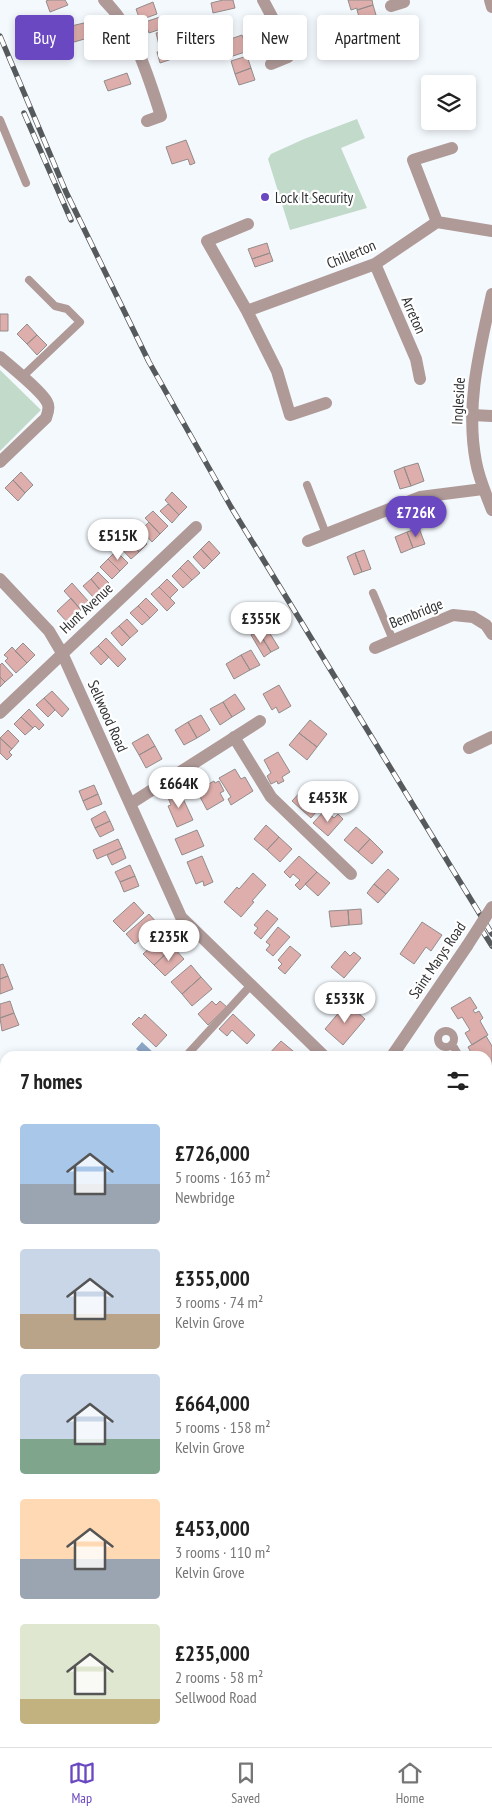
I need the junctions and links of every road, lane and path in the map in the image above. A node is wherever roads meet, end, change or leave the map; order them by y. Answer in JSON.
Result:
{"nodes":[{"id":1,"x":263,"y":0,"type":"edge"},
{"id":2,"x":403,"y":0,"type":"edge"},
{"id":3,"x":490,"y":0,"type":"edge"},
{"id":4,"x":112,"y":2,"type":"edge"},
{"id":5,"x":392,"y":6,"type":"dead end"},
{"id":6,"x":492,"y":7,"type":"edge"},
{"id":7,"x":271,"y":64,"type":"dead end"},
{"id":8,"x":0,"y":120,"type":"edge"},
{"id":9,"x":147,"y":120,"type":"dead end"},
{"id":10,"x":452,"y":148,"type":"dead end"},
{"id":11,"x":26,"y":183,"type":"dead end"},
{"id":12,"x":437,"y":222,"type":"junction"},
{"id":13,"x":248,"y":224,"type":"dead end"},
{"id":14,"x":492,"y":231,"type":"edge"},
{"id":15,"x":375,"y":264,"type":"junction"},
{"id":16,"x":29,"y":280,"type":"dead end"},
{"id":17,"x":492,"y":294,"type":"edge"},
{"id":18,"x":247,"y":311,"type":"junction"},
{"id":19,"x":0,"y":357,"type":"edge"},
{"id":20,"x":22,"y":377,"type":"junction"},
{"id":21,"x":420,"y":380,"type":"dead end"},
{"id":22,"x":326,"y":403,"type":"dead end"},
{"id":23,"x":472,"y":415,"type":"junction"},
{"id":24,"x":492,"y":416,"type":"edge"},
{"id":25,"x":0,"y":462,"type":"edge"},
{"id":26,"x":307,"y":485,"type":"dead end"},
{"id":27,"x":483,"y":489,"type":"junction"},
{"id":28,"x":492,"y":510,"type":"edge"},
{"id":29,"x":196,"y":527,"type":"dead end"},
{"id":30,"x":326,"y":534,"type":"junction"},
{"id":31,"x":308,"y":541,"type":"dead end"},
{"id":32,"x":0,"y":579,"type":"edge"},
{"id":33,"x":373,"y":593,"type":"dead end"},
{"id":34,"x":492,"y":634,"type":"edge"},
{"id":35,"x":393,"y":640,"type":"junction"},
{"id":36,"x":375,"y":648,"type":"dead end"},
{"id":37,"x":62,"y":653,"type":"junction"},
{"id":38,"x":0,"y":713,"type":"edge"},
{"id":39,"x":260,"y":721,"type":"dead end"},
{"id":40,"x":234,"y":737,"type":"junction"},
{"id":41,"x":492,"y":738,"type":"edge"},
{"id":42,"x":469,"y":748,"type":"dead end"},
{"id":43,"x":130,"y":804,"type":"junction"},
{"id":44,"x":351,"y":874,"type":"dead end"},
{"id":45,"x":492,"y":907,"type":"edge"},
{"id":46,"x":251,"y":985,"type":"junction"},
{"id":47,"x":452,"y":1044,"type":"dead end"},
{"id":48,"x":191,"y":1051,"type":"edge"},
{"id":49,"x":319,"y":1051,"type":"edge"},
{"id":50,"x":395,"y":1051,"type":"edge"},
{"id":51,"x":456,"y":1051,"type":"edge"}],
"edges":[{"from":1,"to":7,"type":"street"},
{"from":2,"to":5,"type":"street"},
{"from":3,"to":6,"type":"street"},
{"from":4,"to":9,"type":"street"},
{"from":8,"to":11,"type":"lane"},
{"from":10,"to":12,"type":"street"},
{"from":12,"to":14,"type":"street"},
{"from":12,"to":15,"type":"street","name":"Chillerton"},
{"from":13,"to":18,"type":"street"},
{"from":15,"to":18,"type":"street","name":"Chillerton"},
{"from":15,"to":21,"type":"street","name":"Arreton"},
{"from":16,"to":20,"type":"lane"},
{"from":17,"to":23,"type":"street","name":"Ingleside"},
{"from":18,"to":22,"type":"street"},
{"from":19,"to":20,"type":"street"},
{"from":20,"to":25,"type":"street"},
{"from":23,"to":24,"type":"street"},
{"from":23,"to":27,"type":"street","name":"Ingleside"},
{"from":26,"to":30,"type":"lane"},
{"from":27,"to":28,"type":"street","name":"Ingleside"},
{"from":27,"to":30,"type":"street"},
{"from":29,"to":37,"type":"street","name":"Hunt Avenue"},
{"from":30,"to":31,"type":"street"},
{"from":32,"to":37,"type":"street","name":"Sellwood Road"},
{"from":33,"to":35,"type":"lane"},
{"from":34,"to":35,"type":"street","name":"Bembridge"},
{"from":35,"to":36,"type":"street","name":"Bembridge"},
{"from":37,"to":38,"type":"street","name":"Hunt Avenue"},
{"from":37,"to":43,"type":"street","name":"Sellwood Road"},
{"from":39,"to":40,"type":"street"},
{"from":40,"to":43,"type":"street"},
{"from":40,"to":44,"type":"street"},
{"from":41,"to":42,"type":"street"},
{"from":43,"to":46,"type":"street","name":"Sellwood Road"},
{"from":45,"to":50,"type":"street","name":"Saint Marys Road","bridge":true},
{"from":46,"to":48,"type":"lane"},
{"from":46,"to":49,"type":"street","name":"Sellwood Road"},
{"from":47,"to":51,"type":"lane"}]}
